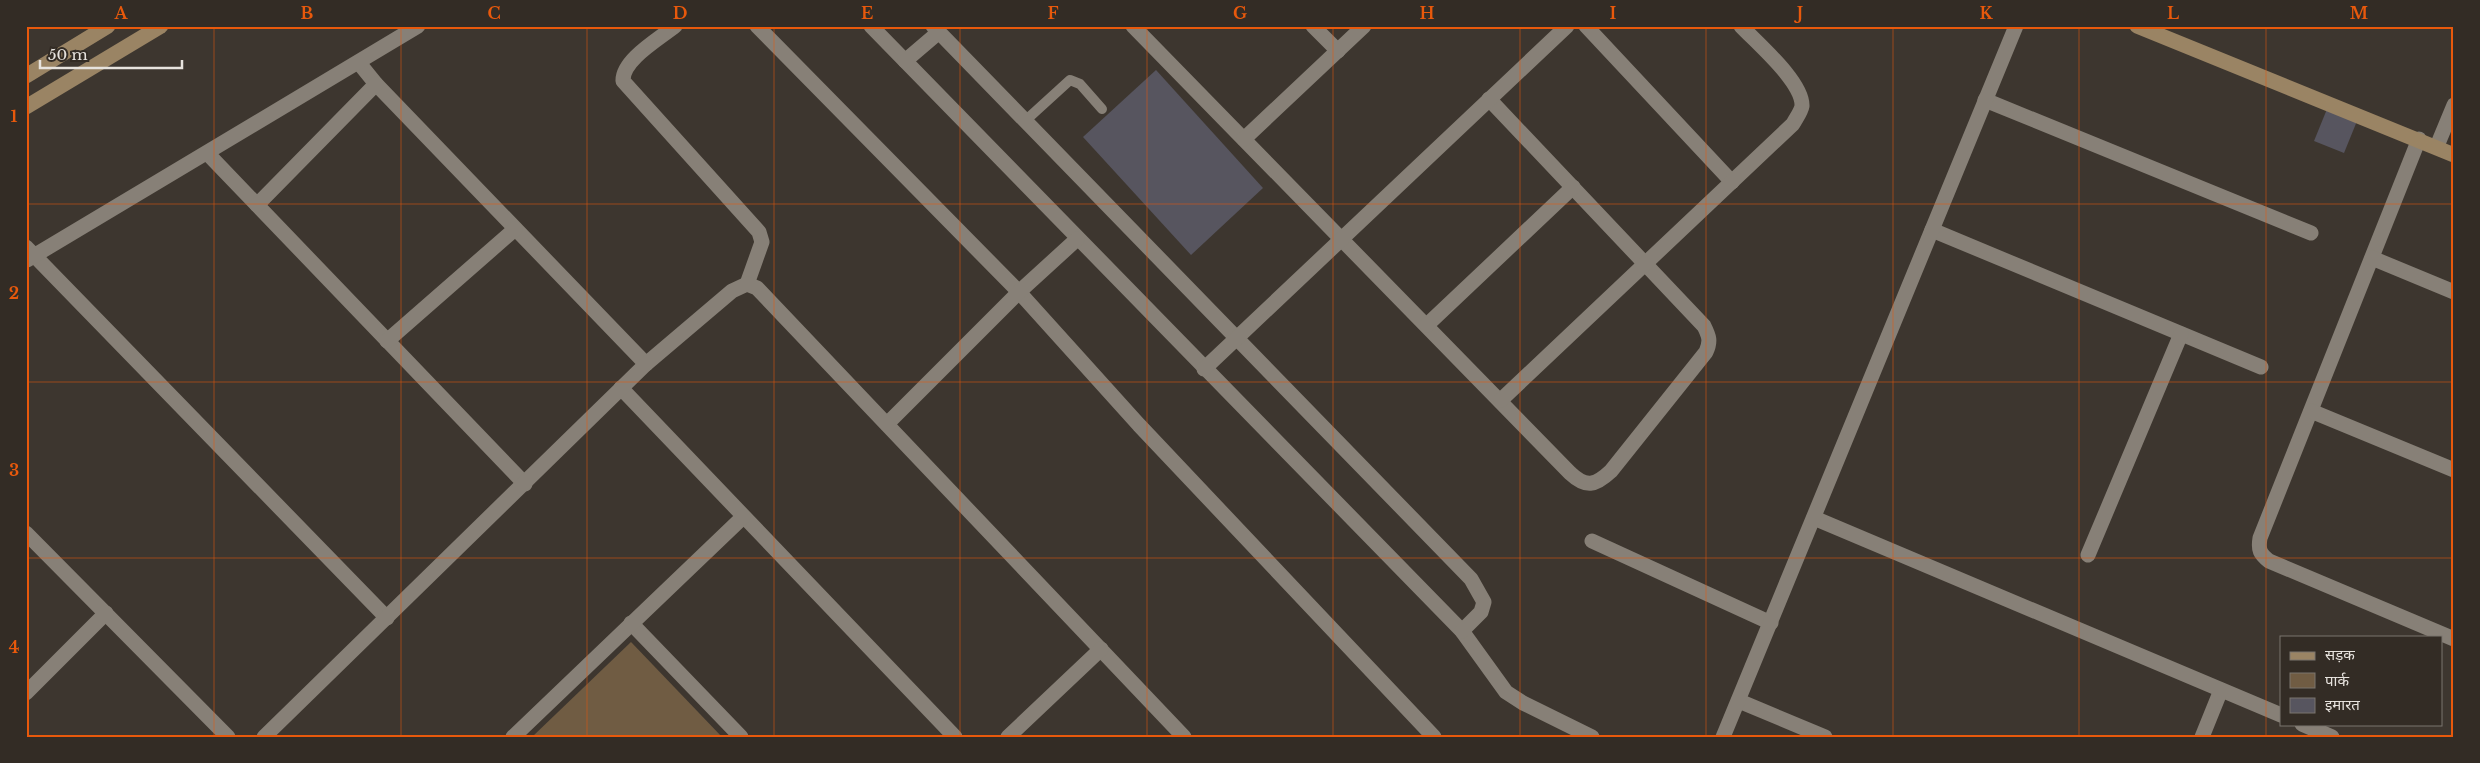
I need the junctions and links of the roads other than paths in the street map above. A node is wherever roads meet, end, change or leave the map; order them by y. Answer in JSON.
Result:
{"nodes":[{"id":1,"x":108,"y":26,"type":"edge"},
{"id":2,"x":161,"y":26,"type":"edge"},
{"id":3,"x":418,"y":26,"type":"edge"},
{"id":4,"x":675,"y":26,"type":"edge"},
{"id":5,"x":757,"y":26,"type":"edge"},
{"id":6,"x":871,"y":26,"type":"edge"},
{"id":7,"x":1133,"y":26,"type":"edge"},
{"id":8,"x":1313,"y":26,"type":"edge"},
{"id":9,"x":1364,"y":26,"type":"edge"},
{"id":10,"x":1567,"y":26,"type":"edge"},
{"id":11,"x":1586,"y":26,"type":"edge"},
{"id":12,"x":1741,"y":26,"type":"edge"},
{"id":13,"x":2016,"y":26,"type":"edge"},
{"id":14,"x":2137,"y":26,"type":"edge"},
{"id":15,"x":936,"y":29,"type":"edge"},
{"id":16,"x":1338,"y":52,"type":"junction"},
{"id":17,"x":905,"y":61,"type":"junction"},
{"id":18,"x":359,"y":63,"type":"junction"},
{"id":19,"x":26,"y":76,"type":"edge"},
{"id":20,"x":376,"y":84,"type":"junction"},
{"id":21,"x":1489,"y":99,"type":"junction"},
{"id":22,"x":1985,"y":100,"type":"junction"},
{"id":23,"x":2454,"y":105,"type":"edge"},
{"id":24,"x":26,"y":108,"type":"edge"},
{"id":25,"x":1102,"y":109,"type":"dead end"},
{"id":26,"x":1025,"y":121,"type":"junction"},
{"id":27,"x":1244,"y":139,"type":"junction"},
{"id":28,"x":2419,"y":139,"type":"junction"},
{"id":29,"x":2437,"y":146,"type":"junction"},
{"id":30,"x":208,"y":154,"type":"junction"},
{"id":31,"x":2454,"y":155,"type":"edge"},
{"id":32,"x":1732,"y":182,"type":"junction"},
{"id":33,"x":1573,"y":187,"type":"junction"},
{"id":34,"x":257,"y":205,"type":"junction"},
{"id":35,"x":515,"y":229,"type":"junction"},
{"id":36,"x":1932,"y":230,"type":"junction"},
{"id":37,"x":2311,"y":234,"type":"dead end"},
{"id":38,"x":1077,"y":238,"type":"junction"},
{"id":39,"x":1342,"y":239,"type":"junction"},
{"id":40,"x":29,"y":254,"type":"edge"},
{"id":41,"x":2372,"y":258,"type":"junction"},
{"id":42,"x":1646,"y":263,"type":"junction"},
{"id":43,"x":747,"y":284,"type":"junction"},
{"id":44,"x":1020,"y":292,"type":"junction"},
{"id":45,"x":2454,"y":292,"type":"edge"},
{"id":46,"x":1427,"y":325,"type":"junction"},
{"id":47,"x":2181,"y":334,"type":"junction"},
{"id":48,"x":1236,"y":338,"type":"junction"},
{"id":49,"x":387,"y":341,"type":"junction"},
{"id":50,"x":646,"y":364,"type":"junction"},
{"id":51,"x":2261,"y":367,"type":"dead end"},
{"id":52,"x":1204,"y":369,"type":"junction"},
{"id":53,"x":621,"y":388,"type":"junction"},
{"id":54,"x":1501,"y":400,"type":"junction"},
{"id":55,"x":2311,"y":411,"type":"junction"},
{"id":56,"x":887,"y":424,"type":"junction"},
{"id":57,"x":2454,"y":470,"type":"edge"},
{"id":58,"x":525,"y":484,"type":"junction"},
{"id":59,"x":743,"y":516,"type":"junction"},
{"id":60,"x":1814,"y":518,"type":"junction"},
{"id":61,"x":26,"y":533,"type":"edge"},
{"id":62,"x":1592,"y":541,"type":"dead end"},
{"id":63,"x":2088,"y":554,"type":"dead end"},
{"id":64,"x":106,"y":613,"type":"junction"},
{"id":65,"x":386,"y":618,"type":"junction"},
{"id":66,"x":631,"y":623,"type":"junction"},
{"id":67,"x":1771,"y":623,"type":"junction"},
{"id":68,"x":1462,"y":631,"type":"junction"},
{"id":69,"x":2454,"y":639,"type":"edge"},
{"id":70,"x":1101,"y":649,"type":"junction"},
{"id":71,"x":2221,"y":690,"type":"junction"},
{"id":72,"x":26,"y":693,"type":"edge"},
{"id":73,"x":1739,"y":701,"type":"junction"},
{"id":74,"x":2280,"y":716,"type":"edge"},
{"id":75,"x":2307,"y":726,"type":"edge"},
{"id":76,"x":228,"y":737,"type":"edge"},
{"id":77,"x":264,"y":737,"type":"edge"},
{"id":78,"x":513,"y":737,"type":"edge"},
{"id":79,"x":741,"y":737,"type":"edge"},
{"id":80,"x":955,"y":737,"type":"edge"},
{"id":81,"x":1008,"y":737,"type":"edge"},
{"id":82,"x":1184,"y":737,"type":"edge"},
{"id":83,"x":1434,"y":737,"type":"edge"},
{"id":84,"x":1592,"y":737,"type":"edge"},
{"id":85,"x":1723,"y":737,"type":"edge"},
{"id":86,"x":1825,"y":737,"type":"edge"},
{"id":87,"x":2202,"y":737,"type":"edge"},
{"id":88,"x":2332,"y":737,"type":"edge"}],
"edges":[{"from":1,"to":19,"type":"street"},
{"from":2,"to":24,"type":"street"},
{"from":3,"to":18,"type":"street"},
{"from":4,"to":43,"type":"street"},
{"from":5,"to":44,"type":"street"},
{"from":6,"to":17,"type":"street"},
{"from":7,"to":27,"type":"street"},
{"from":8,"to":16,"type":"street"},
{"from":9,"to":16,"type":"street"},
{"from":10,"to":21,"type":"street"},
{"from":11,"to":32,"type":"street"},
{"from":12,"to":32,"type":"street"},
{"from":13,"to":22,"type":"street"},
{"from":14,"to":28,"type":"street"},
{"from":15,"to":17,"type":"street"},
{"from":15,"to":26,"type":"street"},
{"from":16,"to":27,"type":"street"},
{"from":17,"to":38,"type":"street"},
{"from":18,"to":20,"type":"street"},
{"from":18,"to":30,"type":"street"},
{"from":20,"to":34,"type":"street"},
{"from":20,"to":35,"type":"street"},
{"from":21,"to":33,"type":"street"},
{"from":21,"to":39,"type":"street"},
{"from":22,"to":36,"type":"street"},
{"from":22,"to":37,"type":"street"},
{"from":23,"to":29,"type":"street"},
{"from":25,"to":26,"type":"lane"},
{"from":26,"to":48,"type":"street"},
{"from":27,"to":39,"type":"street"},
{"from":28,"to":29,"type":"street"},
{"from":28,"to":41,"type":"street"},
{"from":29,"to":31,"type":"street"},
{"from":30,"to":34,"type":"street"},
{"from":30,"to":40,"type":"street"},
{"from":32,"to":42,"type":"street"},
{"from":33,"to":42,"type":"street"},
{"from":33,"to":46,"type":"street"},
{"from":34,"to":49,"type":"street"},
{"from":35,"to":49,"type":"street"},
{"from":35,"to":50,"type":"street"},
{"from":36,"to":47,"type":"street"},
{"from":36,"to":60,"type":"street"},
{"from":38,"to":44,"type":"street"},
{"from":38,"to":52,"type":"street"},
{"from":39,"to":46,"type":"street"},
{"from":39,"to":48,"type":"street"},
{"from":40,"to":65,"type":"street"},
{"from":41,"to":45,"type":"street"},
{"from":41,"to":55,"type":"street"},
{"from":42,"to":54,"type":"street"},
{"from":42,"to":54,"type":"street"},
{"from":43,"to":50,"type":"street"},
{"from":43,"to":56,"type":"street"},
{"from":44,"to":56,"type":"street"},
{"from":44,"to":83,"type":"street"},
{"from":46,"to":54,"type":"street"},
{"from":47,"to":51,"type":"street"},
{"from":47,"to":63,"type":"street"},
{"from":48,"to":52,"type":"street"},
{"from":48,"to":68,"type":"street"},
{"from":49,"to":58,"type":"street"},
{"from":50,"to":53,"type":"street"},
{"from":52,"to":68,"type":"street"},
{"from":53,"to":58,"type":"street"},
{"from":53,"to":59,"type":"street"},
{"from":55,"to":57,"type":"street"},
{"from":55,"to":69,"type":"street"},
{"from":56,"to":70,"type":"street"},
{"from":58,"to":65,"type":"street"},
{"from":59,"to":66,"type":"street"},
{"from":59,"to":80,"type":"street"},
{"from":60,"to":67,"type":"street"},
{"from":60,"to":71,"type":"street"},
{"from":61,"to":64,"type":"street"},
{"from":62,"to":67,"type":"street"},
{"from":64,"to":72,"type":"street"},
{"from":64,"to":76,"type":"street"},
{"from":65,"to":77,"type":"street"},
{"from":66,"to":78,"type":"street"},
{"from":66,"to":79,"type":"street"},
{"from":67,"to":73,"type":"street"},
{"from":68,"to":84,"type":"street"},
{"from":70,"to":81,"type":"street"},
{"from":70,"to":82,"type":"street"},
{"from":71,"to":74,"type":"street"},
{"from":71,"to":87,"type":"street"},
{"from":73,"to":85,"type":"street"},
{"from":73,"to":86,"type":"street"},
{"from":75,"to":88,"type":"street"}]}
